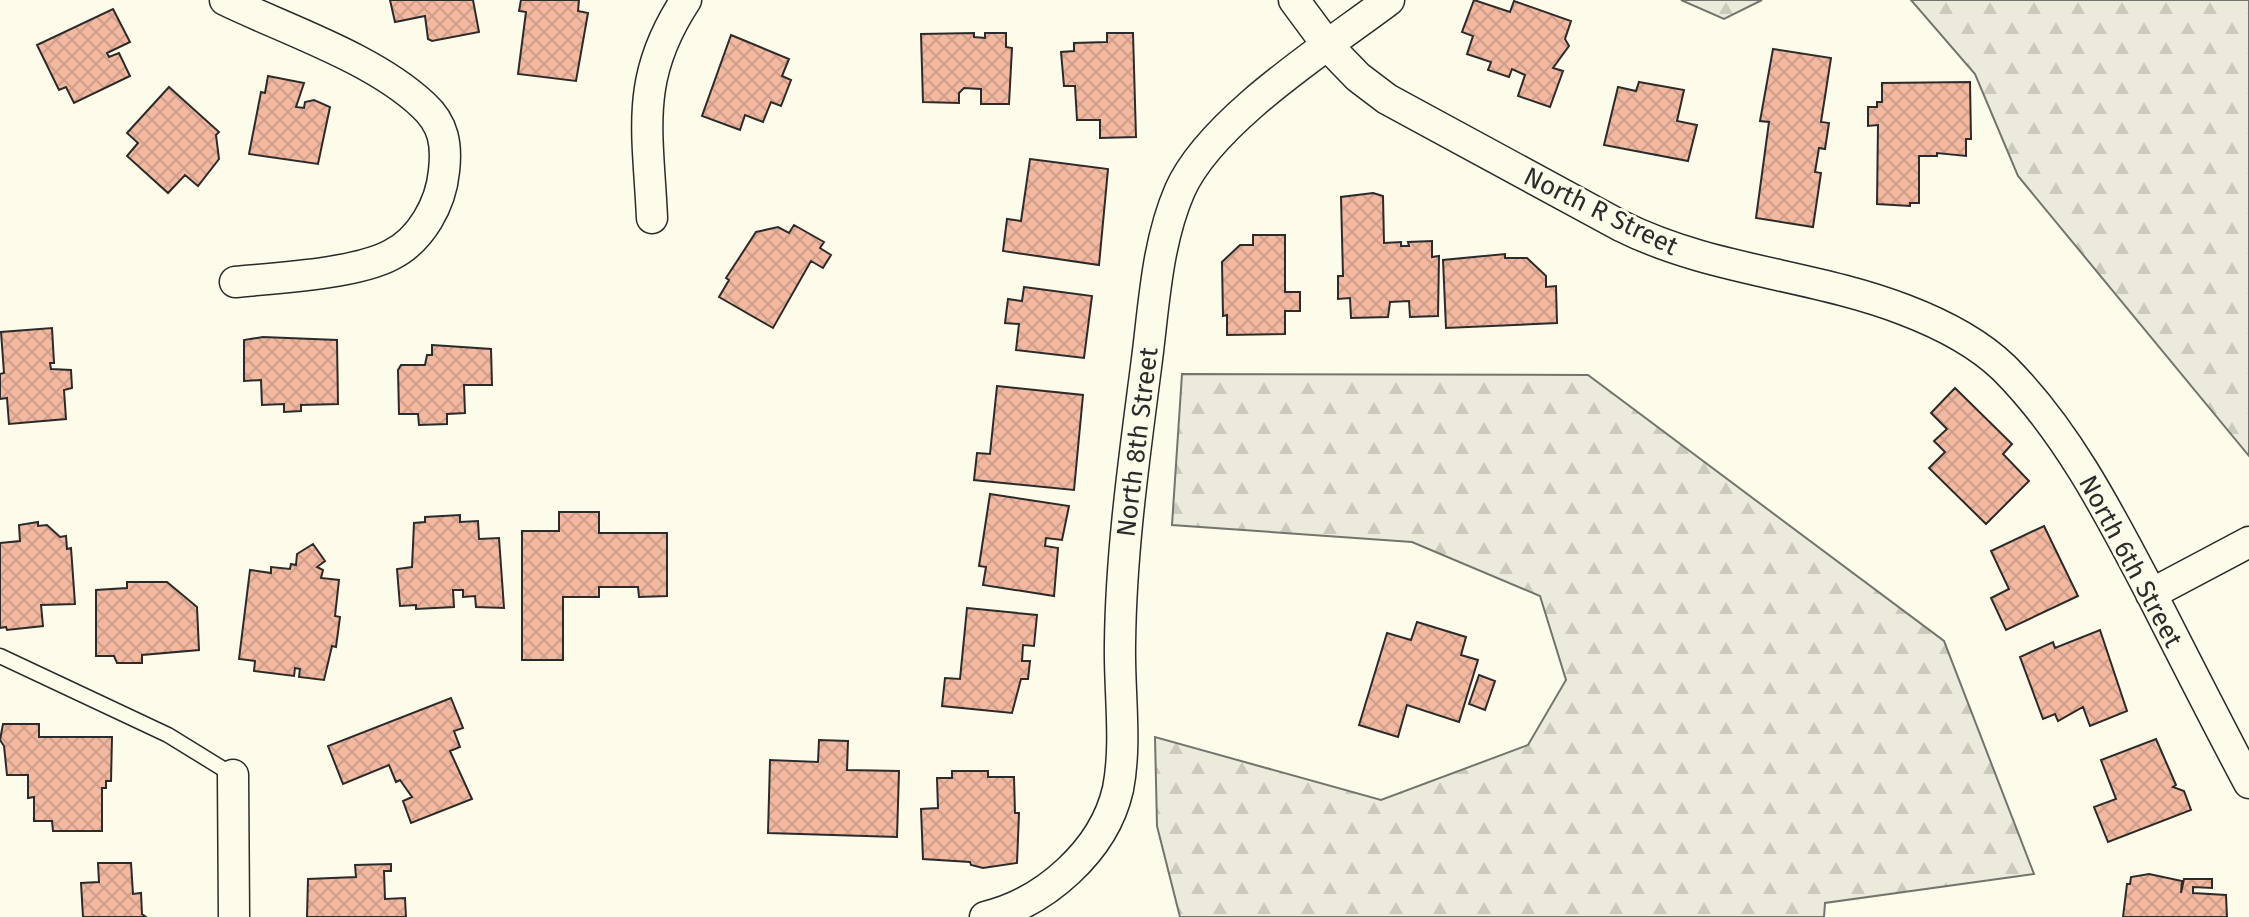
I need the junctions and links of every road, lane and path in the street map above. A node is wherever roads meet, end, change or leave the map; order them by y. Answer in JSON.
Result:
{"nodes":[{"id":1,"x":225,"y":0,"type":"edge"},
{"id":2,"x":686,"y":0,"type":"edge"},
{"id":3,"x":1294,"y":0,"type":"edge"},
{"id":4,"x":1389,"y":0,"type":"edge"},
{"id":5,"x":1328,"y":46,"type":"junction"},
{"id":6,"x":652,"y":218,"type":"dead end"},
{"id":7,"x":235,"y":282,"type":"dead end"},
{"id":8,"x":1988,"y":356,"type":"joint"},
{"id":9,"x":2249,"y":542,"type":"edge"},
{"id":10,"x":2151,"y":594,"type":"junction"},
{"id":11,"x":0,"y":656,"type":"edge"},
{"id":12,"x":233,"y":775,"type":"joint"},
{"id":13,"x":2249,"y":783,"type":"edge"},
{"id":14,"x":234,"y":917,"type":"edge"},
{"id":15,"x":985,"y":917,"type":"edge"}],
"edges":[{"from":1,"to":7,"type":"street"},
{"from":2,"to":6,"type":"street"},
{"from":3,"to":5,"type":"street","name":"North R Street"},
{"from":4,"to":5,"type":"street","name":"North 8th Street"},
{"from":5,"to":8,"type":"street","name":"North R Street"},
{"from":5,"to":15,"type":"street","name":"North 8th Street"},
{"from":8,"to":10,"type":"street","name":"North 6th Street"},
{"from":9,"to":10,"type":"street"},
{"from":10,"to":13,"type":"street","name":"North 6th Street"},
{"from":11,"to":12,"type":"lane"},
{"from":12,"to":14,"type":"street"}]}
